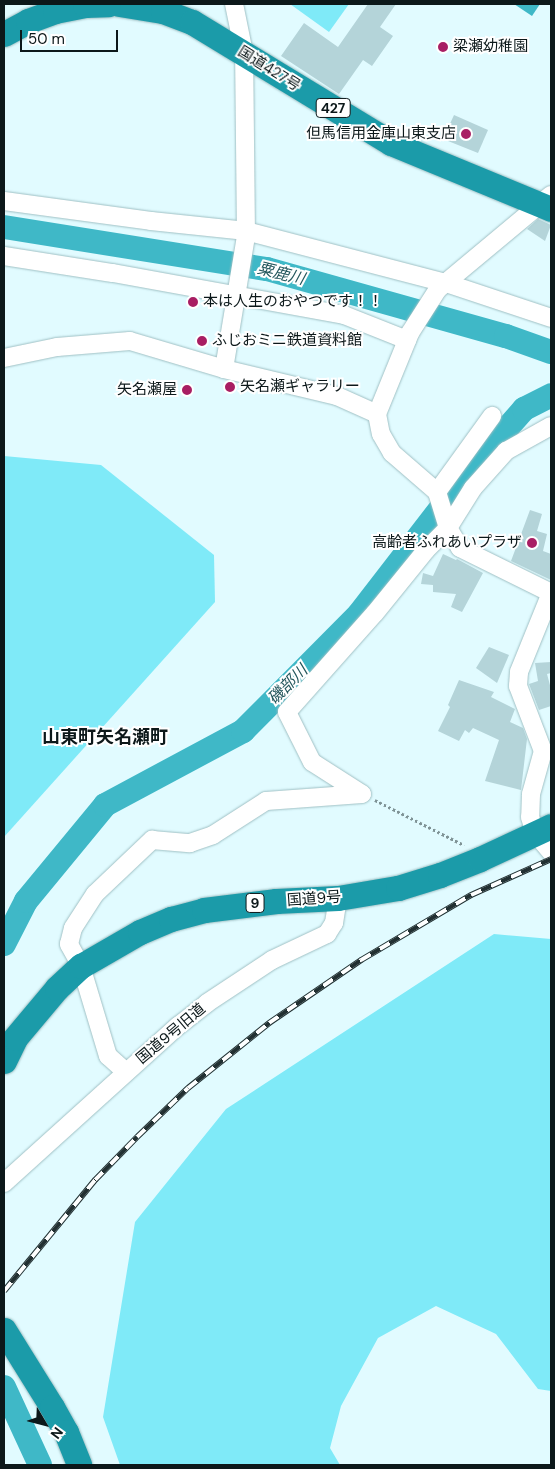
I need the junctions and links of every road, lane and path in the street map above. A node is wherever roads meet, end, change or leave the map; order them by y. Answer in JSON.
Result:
{"nodes":[{"id":1,"x":108,"y":4,"type":"edge"},
{"id":2,"x":118,"y":4,"type":"edge"},
{"id":3,"x":234,"y":4,"type":"edge"},
{"id":4,"x":4,"y":34,"type":"edge"},
{"id":5,"x":244,"y":53,"type":"junction"},
{"id":6,"x":4,"y":201,"type":"edge"},
{"id":7,"x":547,"y":203,"type":"edge"},
{"id":8,"x":246,"y":233,"type":"junction"},
{"id":9,"x":4,"y":256,"type":"edge"},
{"id":10,"x":442,"y":286,"type":"junction"},
{"id":11,"x":238,"y":294,"type":"junction"},
{"id":12,"x":551,"y":318,"type":"edge"},
{"id":13,"x":409,"y":336,"type":"junction"},
{"id":14,"x":4,"y":358,"type":"edge"},
{"id":15,"x":224,"y":369,"type":"junction"},
{"id":16,"x":377,"y":414,"type":"junction"},
{"id":17,"x":492,"y":416,"type":"dead end"},
{"id":18,"x":551,"y":426,"type":"edge"},
{"id":19,"x":437,"y":492,"type":"junction"},
{"id":20,"x":448,"y":528,"type":"junction"},
{"id":21,"x":551,"y":593,"type":"edge"},
{"id":22,"x":547,"y":750,"type":"edge"},
{"id":23,"x":362,"y":794,"type":"junction"},
{"id":24,"x":543,"y":829,"type":"edge"},
{"id":25,"x":551,"y":852,"type":"edge"},
{"id":26,"x":480,"y":859,"type":"junction"},
{"id":27,"x":338,"y":898,"type":"junction"},
{"id":28,"x":81,"y":966,"type":"junction"},
{"id":29,"x":4,"y":1060,"type":"edge"},
{"id":30,"x":126,"y":1072,"type":"junction"},
{"id":31,"x":4,"y":1184,"type":"edge"},
{"id":32,"x":4,"y":1330,"type":"edge"},
{"id":33,"x":79,"y":1465,"type":"edge"}],
"edges":[{"from":1,"to":4,"type":"highway"},
{"from":2,"to":5,"type":"highway","name":"国道427号","number":"427"},
{"from":3,"to":5,"type":"street"},
{"from":5,"to":7,"type":"highway","name":"国道427号","number":"427"},
{"from":5,"to":8,"type":"street"},
{"from":6,"to":8,"type":"street"},
{"from":7,"to":10,"type":"street"},
{"from":8,"to":10,"type":"street"},
{"from":8,"to":11,"type":"street"},
{"from":9,"to":11,"type":"street"},
{"from":10,"to":12,"type":"street"},
{"from":10,"to":13,"type":"street"},
{"from":11,"to":13,"type":"street"},
{"from":11,"to":15,"type":"street"},
{"from":13,"to":16,"type":"street"},
{"from":14,"to":15,"type":"street"},
{"from":15,"to":16,"type":"street"},
{"from":16,"to":19,"type":"street"},
{"from":17,"to":19,"type":"street"},
{"from":18,"to":20,"type":"street"},
{"from":19,"to":20,"type":"street"},
{"from":20,"to":21,"type":"street"},
{"from":20,"to":23,"type":"street"},
{"from":21,"to":22,"type":"street"},
{"from":22,"to":24,"type":"street"},
{"from":23,"to":26,"type":"path"},
{"from":23,"to":28,"type":"street"},
{"from":24,"to":25,"type":"street"},
{"from":24,"to":26,"type":"highway","name":"国道9号","number":"9"},
{"from":26,"to":27,"type":"highway","name":"国道9号","number":"9"},
{"from":27,"to":28,"type":"highway","name":"国道9号","number":"9"},
{"from":27,"to":30,"type":"street","name":"国道9号旧道"},
{"from":28,"to":29,"type":"highway","name":"国道9号","number":"9"},
{"from":28,"to":30,"type":"street"},
{"from":30,"to":31,"type":"street","name":"国道9号旧道"},
{"from":32,"to":33,"type":"highway"}]}
